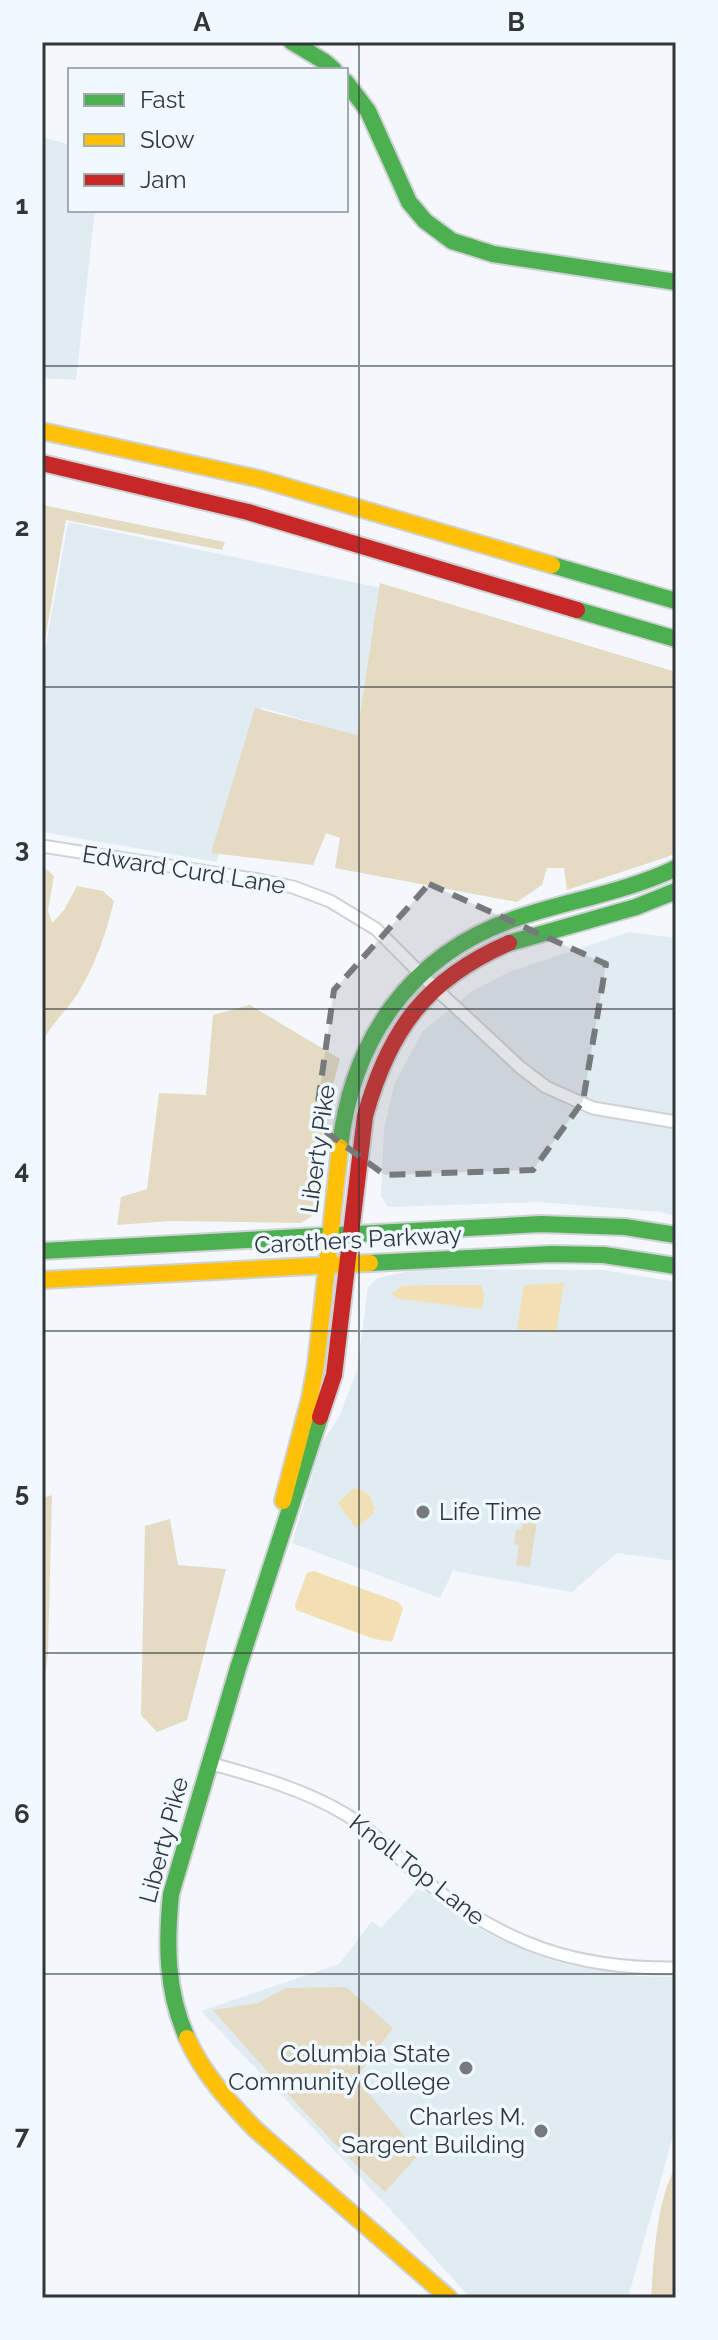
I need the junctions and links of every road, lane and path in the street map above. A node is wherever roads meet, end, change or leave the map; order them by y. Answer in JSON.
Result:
{"nodes":[{"id":1,"x":292,"y":42,"type":"edge"},
{"id":2,"x":332,"y":68,"type":"edge"},
{"id":3,"x":348,"y":84,"type":"edge"},
{"id":4,"x":676,"y":282,"type":"edge"},
{"id":5,"x":42,"y":431,"type":"edge"},
{"id":6,"x":42,"y":463,"type":"edge"},
{"id":7,"x":676,"y":601,"type":"edge"},
{"id":8,"x":676,"y":639,"type":"edge"},
{"id":9,"x":42,"y":846,"type":"edge"},
{"id":10,"x":676,"y":868,"type":"edge"},
{"id":11,"x":676,"y":891,"type":"edge"},
{"id":12,"x":564,"y":905,"type":"junction"},
{"id":13,"x":569,"y":925,"type":"junction"},
{"id":14,"x":421,"y":972,"type":"junction"},
{"id":15,"x":435,"y":988,"type":"junction"},
{"id":16,"x":676,"y":1122,"type":"edge"},
{"id":17,"x":352,"y":1234,"type":"junction"},
{"id":18,"x":330,"y":1235,"type":"junction"},
{"id":19,"x":676,"y":1235,"type":"edge"},
{"id":20,"x":42,"y":1251,"type":"edge"},
{"id":21,"x":348,"y":1264,"type":"junction"},
{"id":22,"x":326,"y":1265,"type":"junction"},
{"id":23,"x":676,"y":1266,"type":"edge"},
{"id":24,"x":42,"y":1280,"type":"edge"},
{"id":25,"x":238,"y":1668,"type":"junction"},
{"id":26,"x":209,"y":1763,"type":"junction"},
{"id":27,"x":676,"y":1968,"type":"edge"},
{"id":28,"x":449,"y":2298,"type":"edge"}],
"edges":[{"from":1,"to":2,"type":"main road"},
{"from":3,"to":4,"type":"main road"},
{"from":5,"to":7,"type":"main road"},
{"from":6,"to":8,"type":"main road"},
{"from":9,"to":14,"type":"street","name":"Edward Curd Lane"},
{"from":10,"to":12,"type":"main road","name":"Liberty Pike"},
{"from":11,"to":13,"type":"main road","name":"Liberty Pike"},
{"from":12,"to":13,"type":"main road"},
{"from":12,"to":14,"type":"main road","name":"Liberty Pike"},
{"from":13,"to":15,"type":"main road","name":"Liberty Pike"},
{"from":14,"to":15,"type":"street","name":"Edward Curd Lane"},
{"from":14,"to":18,"type":"main road","name":"Liberty Pike"},
{"from":15,"to":16,"type":"street","name":"Edward Curd Lane"},
{"from":15,"to":17,"type":"main road","name":"Liberty Pike"},
{"from":17,"to":18,"type":"main road","name":"Carothers Parkway"},
{"from":17,"to":19,"type":"main road","name":"Carothers Parkway"},
{"from":17,"to":21,"type":"main road","name":"Liberty Pike"},
{"from":18,"to":20,"type":"main road","name":"Carothers Parkway"},
{"from":18,"to":22,"type":"main road","name":"Liberty Pike"},
{"from":21,"to":22,"type":"main road","name":"Carothers Parkway"},
{"from":21,"to":23,"type":"main road","name":"Carothers Parkway"},
{"from":21,"to":25,"type":"main road","name":"Liberty Pike"},
{"from":22,"to":24,"type":"main road","name":"Carothers Parkway"},
{"from":22,"to":25,"type":"main road","name":"Liberty Pike"},
{"from":25,"to":26,"type":"main road","name":"Liberty Pike"},
{"from":26,"to":27,"type":"street","name":"Knoll Top Lane"},
{"from":26,"to":28,"type":"main road","name":"Liberty Pike"}]}
